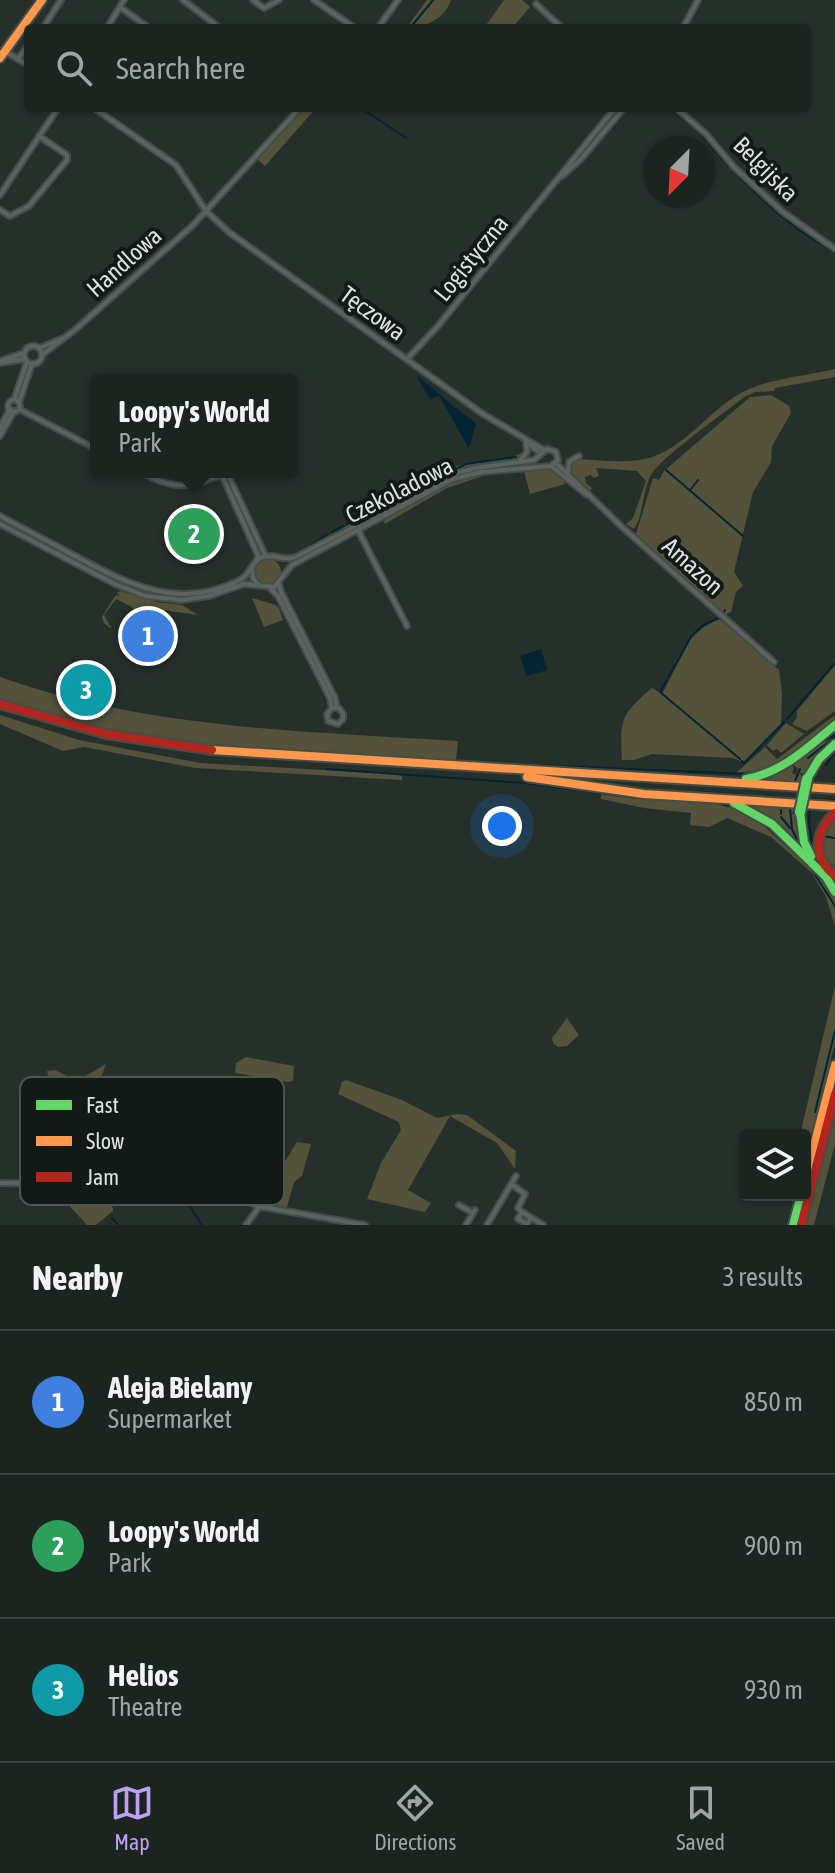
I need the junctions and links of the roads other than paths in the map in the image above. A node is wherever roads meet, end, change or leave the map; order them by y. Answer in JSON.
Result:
{"nodes":[{"id":1,"x":42,"y":0,"type":"edge"},
{"id":2,"x":61,"y":0,"type":"edge"},
{"id":3,"x":124,"y":0,"type":"edge"},
{"id":4,"x":183,"y":0,"type":"edge"},
{"id":5,"x":253,"y":0,"type":"edge"},
{"id":6,"x":279,"y":0,"type":"edge"},
{"id":7,"x":314,"y":0,"type":"edge"},
{"id":8,"x":398,"y":0,"type":"edge"},
{"id":9,"x":698,"y":0,"type":"edge"},
{"id":10,"x":536,"y":4,"type":"dead end"},
{"id":11,"x":120,"y":7,"type":"junction"},
{"id":12,"x":24,"y":24,"type":"edge"},
{"id":13,"x":24,"y":24,"type":"edge"},
{"id":14,"x":46,"y":24,"type":"edge"},
{"id":15,"x":109,"y":24,"type":"edge"},
{"id":16,"x":143,"y":24,"type":"edge"},
{"id":17,"x":215,"y":24,"type":"edge"},
{"id":18,"x":349,"y":24,"type":"edge"},
{"id":19,"x":381,"y":24,"type":"edge"},
{"id":20,"x":558,"y":24,"type":"edge"},
{"id":21,"x":685,"y":24,"type":"edge"},
{"id":22,"x":24,"y":51,"type":"edge"},
{"id":23,"x":2,"y":54,"type":"edge"},
{"id":24,"x":18,"y":59,"type":"junction"},
{"id":25,"x":24,"y":63,"type":"edge"},
{"id":26,"x":55,"y":112,"type":"edge"},
{"id":27,"x":100,"y":112,"type":"edge"},
{"id":28,"x":296,"y":112,"type":"edge"},
{"id":29,"x":612,"y":112,"type":"edge"},
{"id":30,"x":621,"y":112,"type":"edge"},
{"id":31,"x":681,"y":112,"type":"edge"},
{"id":32,"x":39,"y":136,"type":"junction"},
{"id":33,"x":560,"y":177,"type":"junction"},
{"id":34,"x":0,"y":195,"type":"edge"},
{"id":35,"x":0,"y":210,"type":"edge"},
{"id":36,"x":206,"y":211,"type":"junction"},
{"id":37,"x":835,"y":249,"type":"edge"},
{"id":38,"x":64,"y":339,"type":"junction"},
{"id":39,"x":40,"y":348,"type":"junction"},
{"id":40,"x":24,"y":353,"type":"junction"},
{"id":41,"x":43,"y":354,"type":"junction"},
{"id":42,"x":407,"y":359,"type":"junction"},
{"id":43,"x":0,"y":362,"type":"edge"},
{"id":44,"x":28,"y":362,"type":"junction"},
{"id":45,"x":16,"y":401,"type":"junction"},
{"id":46,"x":14,"y":410,"type":"junction"},
{"id":47,"x":0,"y":428,"type":"edge"},
{"id":48,"x":0,"y":436,"type":"edge"},
{"id":49,"x":525,"y":440,"type":"junction"},
{"id":50,"x":90,"y":446,"type":"edge"},
{"id":51,"x":542,"y":453,"type":"junction"},
{"id":52,"x":579,"y":456,"type":"dead end"},
{"id":53,"x":518,"y":463,"type":"junction"},
{"id":54,"x":554,"y":464,"type":"junction"},
{"id":55,"x":543,"y":465,"type":"junction"},
{"id":56,"x":568,"y":476,"type":"junction"},
{"id":57,"x":151,"y":478,"type":"edge"},
{"id":58,"x":214,"y":478,"type":"edge"},
{"id":59,"x":227,"y":478,"type":"edge"},
{"id":60,"x":227,"y":478,"type":"edge"},
{"id":61,"x":589,"y":496,"type":"junction"},
{"id":62,"x":0,"y":516,"type":"edge"},
{"id":63,"x":0,"y":524,"type":"edge"},
{"id":64,"x":358,"y":530,"type":"junction"},
{"id":65,"x":268,"y":556,"type":"junction"},
{"id":66,"x":277,"y":559,"type":"junction"},
{"id":67,"x":255,"y":563,"type":"junction"},
{"id":68,"x":284,"y":576,"type":"junction"},
{"id":69,"x":279,"y":583,"type":"junction"},
{"id":70,"x":262,"y":587,"type":"junction"},
{"id":71,"x":269,"y":588,"type":"junction"},
{"id":72,"x":407,"y":626,"type":"dead end"},
{"id":73,"x":298,"y":631,"type":"junction"},
{"id":74,"x":774,"y":662,"type":"dead end"},
{"id":75,"x":0,"y":704,"type":"edge"},
{"id":76,"x":334,"y":708,"type":"dead end"},
{"id":77,"x":0,"y":711,"type":"edge"},
{"id":78,"x":835,"y":727,"type":"edge"},
{"id":79,"x":835,"y":744,"type":"edge"},
{"id":80,"x":527,"y":777,"type":"junction"},
{"id":81,"x":707,"y":782,"type":"junction"},
{"id":82,"x":835,"y":792,"type":"edge"},
{"id":83,"x":700,"y":798,"type":"junction"},
{"id":84,"x":835,"y":806,"type":"edge"},
{"id":85,"x":835,"y":813,"type":"edge"},
{"id":86,"x":830,"y":876,"type":"edge"},
{"id":87,"x":835,"y":892,"type":"edge"},
{"id":88,"x":835,"y":1065,"type":"edge"},
{"id":89,"x":835,"y":1094,"type":"edge"},
{"id":90,"x":811,"y":1157,"type":"edge"},
{"id":91,"x":516,"y":1176,"type":"dead end"},
{"id":92,"x":0,"y":1183,"type":"edge"},
{"id":93,"x":20,"y":1183,"type":"edge"},
{"id":94,"x":511,"y":1184,"type":"junction"},
{"id":95,"x":799,"y":1201,"type":"edge"},
{"id":96,"x":256,"y":1205,"type":"edge"},
{"id":97,"x":459,"y":1205,"type":"dead end"},
{"id":98,"x":259,"y":1207,"type":"junction"},
{"id":99,"x":246,"y":1225,"type":"edge"},
{"id":100,"x":365,"y":1225,"type":"edge"},
{"id":101,"x":466,"y":1225,"type":"edge"},
{"id":102,"x":487,"y":1225,"type":"edge"},
{"id":103,"x":543,"y":1225,"type":"edge"},
{"id":104,"x":793,"y":1225,"type":"edge"},
{"id":105,"x":801,"y":1225,"type":"edge"}],
"edges":[{"from":1,"to":12,"type":"main road"},
{"from":2,"to":14,"type":"street"},
{"from":3,"to":11,"type":"street"},
{"from":4,"to":17,"type":"street"},
{"from":5,"to":6,"type":"street"},
{"from":7,"to":18,"type":"street"},
{"from":8,"to":19,"type":"street"},
{"from":9,"to":21,"type":"street"},
{"from":10,"to":20,"type":"street"},
{"from":11,"to":15,"type":"street"},
{"from":11,"to":16,"type":"street"},
{"from":13,"to":23,"type":"main road"},
{"from":22,"to":24,"type":"street"},
{"from":23,"to":24,"type":"street"},
{"from":24,"to":25,"type":"street"},
{"from":26,"to":32,"type":"street"},
{"from":27,"to":36,"type":"street","name":"Tęczowa"},
{"from":28,"to":36,"type":"street","name":"Handlowa"},
{"from":29,"to":33,"type":"street","name":"Logistyczna"},
{"from":30,"to":33,"type":"street","name":"Logistyczna"},
{"from":31,"to":37,"type":"street","name":"Belgijska"},
{"from":32,"to":34,"type":"street"},
{"from":32,"to":35,"type":"street"},
{"from":33,"to":42,"type":"street","name":"Logistyczna"},
{"from":36,"to":38,"type":"street","name":"Handlowa"},
{"from":36,"to":42,"type":"street","name":"Tęczowa"},
{"from":38,"to":39,"type":"street","name":"Handlowa"},
{"from":38,"to":41,"type":"street","name":"Handlowa"},
{"from":39,"to":40,"type":"street"},
{"from":39,"to":41,"type":"street"},
{"from":40,"to":43,"type":"street"},
{"from":40,"to":44,"type":"street"},
{"from":41,"to":44,"type":"street"},
{"from":42,"to":49,"type":"street","name":"Tęczowa"},
{"from":43,"to":44,"type":"street"},
{"from":44,"to":45,"type":"street"},
{"from":45,"to":46,"type":"street"},
{"from":45,"to":46,"type":"street"},
{"from":46,"to":47,"type":"street"},
{"from":46,"to":48,"type":"street"},
{"from":46,"to":50,"type":"street"},
{"from":49,"to":51,"type":"street","name":"Tęczowa"},
{"from":49,"to":53,"type":"street"},
{"from":51,"to":53,"type":"street","name":"Czekoladowa"},
{"from":51,"to":54,"type":"street"},
{"from":51,"to":55,"type":"street"},
{"from":52,"to":56,"type":"street"},
{"from":53,"to":66,"type":"street","name":"Czekoladowa"},
{"from":54,"to":55,"type":"street","name":"Czekoladowa"},
{"from":54,"to":56,"type":"street","name":"Amazon"},
{"from":54,"to":61,"type":"street","name":"Amazon"},
{"from":55,"to":64,"type":"street","name":"Czekoladowa"},
{"from":56,"to":61,"type":"street","name":"Amazon"},
{"from":57,"to":58,"type":"street"},
{"from":59,"to":65,"type":"street"},
{"from":60,"to":67,"type":"street"},
{"from":61,"to":74,"type":"street","name":"Amazon"},
{"from":62,"to":67,"type":"street"},
{"from":63,"to":70,"type":"street"},
{"from":64,"to":68,"type":"street","name":"Czekoladowa"},
{"from":64,"to":72,"type":"street"},
{"from":65,"to":66,"type":"street"},
{"from":65,"to":67,"type":"street"},
{"from":66,"to":68,"type":"street"},
{"from":67,"to":70,"type":"street"},
{"from":68,"to":69,"type":"street"},
{"from":69,"to":71,"type":"street"},
{"from":69,"to":73,"type":"street"},
{"from":70,"to":71,"type":"street"},
{"from":71,"to":73,"type":"street"},
{"from":73,"to":76,"type":"street"},
{"from":75,"to":81,"type":"main road"},
{"from":77,"to":80,"type":"main road"},
{"from":78,"to":81,"type":"main road"},
{"from":79,"to":86,"type":"main road","bridge":true},
{"from":80,"to":82,"type":"main road"},
{"from":80,"to":83,"type":"main road"},
{"from":81,"to":82,"type":"main road"},
{"from":83,"to":84,"type":"main road"},
{"from":83,"to":86,"type":"main road"},
{"from":85,"to":86,"type":"main road"},
{"from":86,"to":87,"type":"main road"},
{"from":88,"to":90,"type":"main road"},
{"from":89,"to":105,"type":"main road"},
{"from":91,"to":94,"type":"street"},
{"from":92,"to":93,"type":"street"},
{"from":94,"to":102,"type":"street"},
{"from":94,"to":103,"type":"street"},
{"from":95,"to":104,"type":"main road"},
{"from":96,"to":98,"type":"street"},
{"from":97,"to":101,"type":"street"},
{"from":98,"to":99,"type":"street"},
{"from":98,"to":100,"type":"street"}]}
